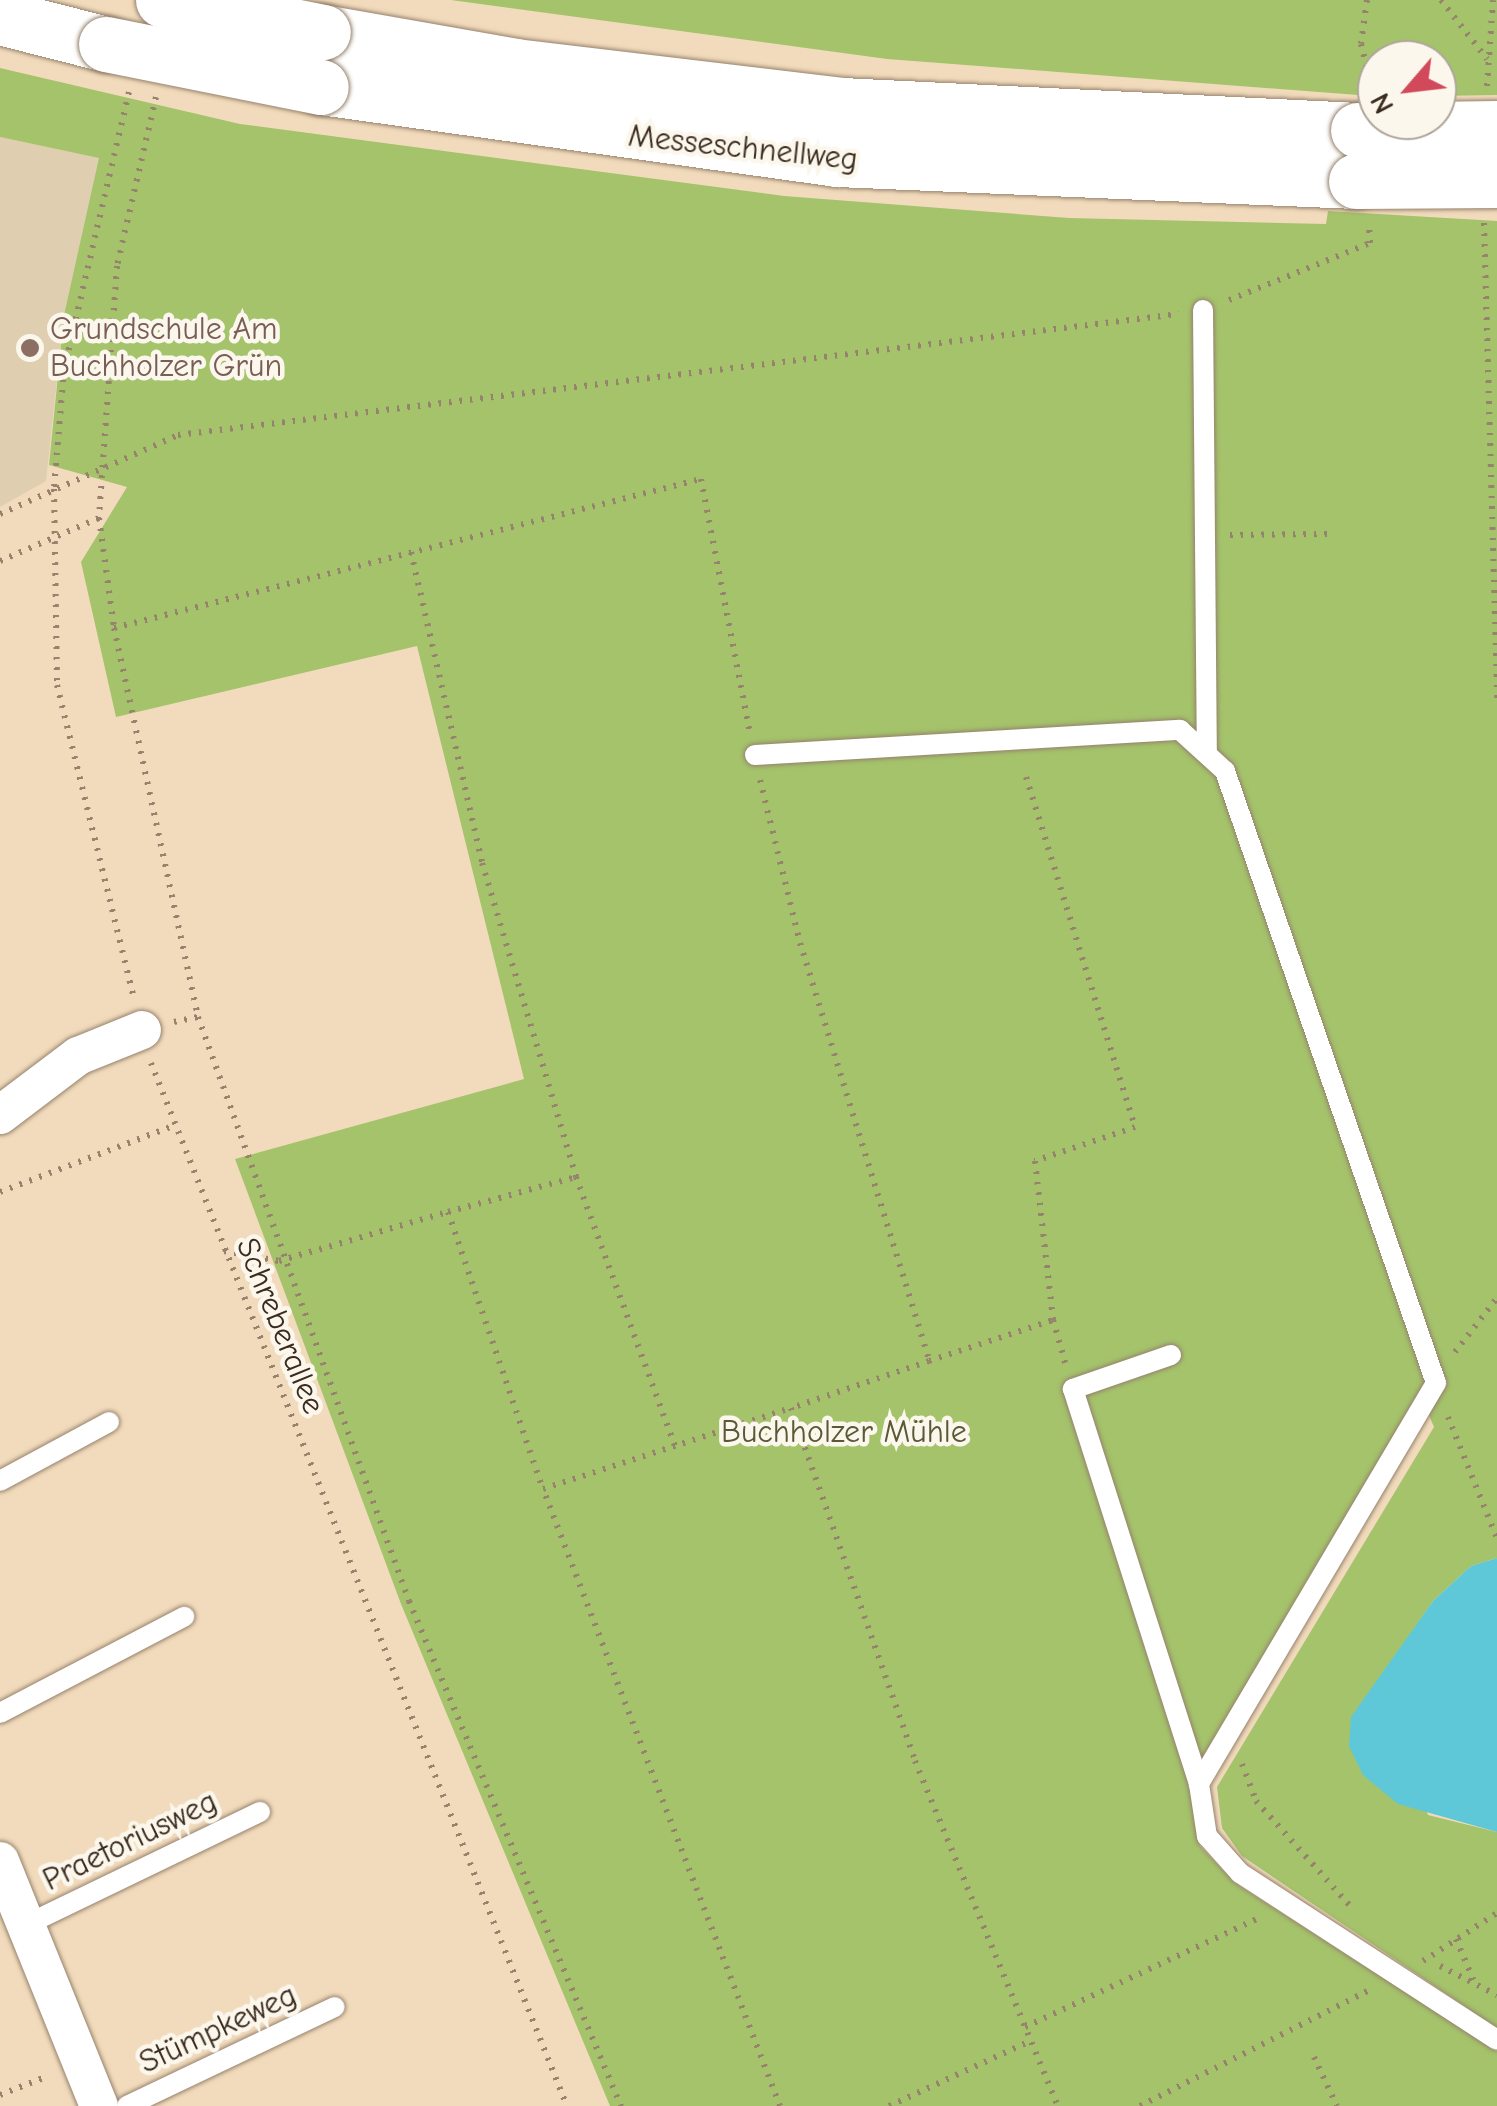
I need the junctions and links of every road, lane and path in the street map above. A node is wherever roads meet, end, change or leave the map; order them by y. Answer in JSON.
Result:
{"nodes":[{"id":1,"x":163,"y":0,"type":"edge"},
{"id":2,"x":1367,"y":0,"type":"edge"},
{"id":3,"x":1440,"y":0,"type":"edge"},
{"id":4,"x":1493,"y":0,"type":"edge"},
{"id":5,"x":0,"y":17,"type":"edge"},
{"id":6,"x":121,"y":58,"type":"junction"},
{"id":7,"x":1487,"y":59,"type":"junction"},
{"id":8,"x":163,"y":76,"type":"dead end"},
{"id":9,"x":1492,"y":113,"type":"edge"},
{"id":10,"x":1363,"y":155,"type":"junction"},
{"id":11,"x":1491,"y":193,"type":"edge"},
{"id":12,"x":1203,"y":310,"type":"junction"},
{"id":13,"x":100,"y":469,"type":"junction"},
{"id":14,"x":54,"y":489,"type":"junction"},
{"id":15,"x":0,"y":514,"type":"edge"},
{"id":16,"x":100,"y":518,"type":"junction"},
{"id":17,"x":1330,"y":534,"type":"dead end"},
{"id":18,"x":1208,"y":536,"type":"junction"},
{"id":19,"x":55,"y":537,"type":"junction"},
{"id":20,"x":411,"y":552,"type":"junction"},
{"id":21,"x":0,"y":561,"type":"edge"},
{"id":22,"x":114,"y":628,"type":"junction"},
{"id":23,"x":1497,"y":702,"type":"edge"},
{"id":24,"x":1207,"y":751,"type":"junction"},
{"id":25,"x":755,"y":756,"type":"junction"},
{"id":26,"x":1026,"y":776,"type":"dead end"},
{"id":27,"x":142,"y":1030,"type":"junction"},
{"id":28,"x":0,"y":1114,"type":"edge"},
{"id":29,"x":170,"y":1127,"type":"junction"},
{"id":30,"x":576,"y":1177,"type":"junction"},
{"id":31,"x":0,"y":1192,"type":"edge"},
{"id":32,"x":448,"y":1212,"type":"junction"},
{"id":33,"x":222,"y":1250,"type":"junction"},
{"id":34,"x":279,"y":1262,"type":"junction"},
{"id":35,"x":1497,"y":1298,"type":"edge"},
{"id":36,"x":1053,"y":1320,"type":"junction"},
{"id":37,"x":1171,"y":1355,"type":"dead end"},
{"id":38,"x":929,"y":1362,"type":"junction"},
{"id":39,"x":1436,"y":1383,"type":"junction"},
{"id":40,"x":1073,"y":1389,"type":"junction"},
{"id":41,"x":791,"y":1408,"type":"junction"},
{"id":42,"x":109,"y":1422,"type":"dead end"},
{"id":43,"x":675,"y":1446,"type":"junction"},
{"id":44,"x":0,"y":1480,"type":"edge"},
{"id":45,"x":542,"y":1489,"type":"junction"},
{"id":46,"x":1496,"y":1535,"type":"edge"},
{"id":47,"x":184,"y":1617,"type":"dead end"},
{"id":48,"x":0,"y":1713,"type":"edge"},
{"id":49,"x":1230,"y":1732,"type":"junction"},
{"id":50,"x":1200,"y":1784,"type":"junction"},
{"id":51,"x":260,"y":1812,"type":"dead end"},
{"id":52,"x":0,"y":1862,"type":"edge"},
{"id":53,"x":1284,"y":1904,"type":"junction"},
{"id":54,"x":1497,"y":1913,"type":"edge"},
{"id":55,"x":1362,"y":1916,"type":"dead end"},
{"id":56,"x":26,"y":1924,"type":"junction"},
{"id":57,"x":1456,"y":1939,"type":"junction"},
{"id":58,"x":1410,"y":1949,"type":"dead end"},
{"id":59,"x":1426,"y":1960,"type":"junction"},
{"id":60,"x":1398,"y":1975,"type":"junction"},
{"id":61,"x":1474,"y":1982,"type":"junction"},
{"id":62,"x":1497,"y":1995,"type":"edge"},
{"id":63,"x":335,"y":2007,"type":"dead end"},
{"id":64,"x":1025,"y":2027,"type":"junction"},
{"id":65,"x":1491,"y":2036,"type":"edge"},
{"id":66,"x":1030,"y":2041,"type":"junction"},
{"id":67,"x":1314,"y":2057,"type":"dead end"},
{"id":68,"x":82,"y":2062,"type":"junction"},
{"id":69,"x":0,"y":2095,"type":"edge"},
{"id":70,"x":99,"y":2106,"type":"edge"},
{"id":71,"x":127,"y":2106,"type":"edge"},
{"id":72,"x":568,"y":2106,"type":"edge"},
{"id":73,"x":622,"y":2106,"type":"edge"},
{"id":74,"x":780,"y":2106,"type":"edge"},
{"id":75,"x":888,"y":2106,"type":"edge"},
{"id":76,"x":1058,"y":2106,"type":"edge"},
{"id":77,"x":1140,"y":2106,"type":"edge"},
{"id":78,"x":1337,"y":2106,"type":"edge"}],
"edges":[{"from":1,"to":10,"type":"highway","name":"Messeschnellweg","bridge":true},
{"from":2,"to":10,"type":"path"},
{"from":3,"to":7,"type":"path"},
{"from":4,"to":7,"type":"path"},
{"from":5,"to":6,"type":"highway","name":"Messeschnellweg"},
{"from":6,"to":10,"type":"highway","name":"Messeschnellweg","bridge":true},
{"from":6,"to":14,"type":"path","name":"Schreberallee"},
{"from":7,"to":9,"type":"path"},
{"from":8,"to":13,"type":"path"},
{"from":9,"to":10,"type":"highway","name":"Messeschnellweg","bridge":true},
{"from":10,"to":11,"type":"highway","name":"Messeschnellweg","bridge":true},
{"from":10,"to":12,"type":"path"},
{"from":11,"to":23,"type":"path"},
{"from":12,"to":13,"type":"path"},
{"from":12,"to":18,"type":"lane"},
{"from":13,"to":14,"type":"path"},
{"from":13,"to":16,"type":"path"},
{"from":14,"to":15,"type":"path"},
{"from":14,"to":19,"type":"path","name":"Schreberallee"},
{"from":16,"to":19,"type":"path"},
{"from":16,"to":22,"type":"path"},
{"from":17,"to":18,"type":"path"},
{"from":18,"to":24,"type":"lane"},
{"from":19,"to":21,"type":"path"},
{"from":19,"to":27,"type":"path","name":"Schreberallee"},
{"from":20,"to":22,"type":"path"},
{"from":20,"to":25,"type":"path"},
{"from":20,"to":30,"type":"path"},
{"from":22,"to":34,"type":"path"},
{"from":24,"to":25,"type":"lane"},
{"from":24,"to":39,"type":"lane"},
{"from":25,"to":38,"type":"path"},
{"from":26,"to":36,"type":"path"},
{"from":27,"to":28,"type":"street"},
{"from":27,"to":29,"type":"path","name":"Schreberallee"},
{"from":29,"to":31,"type":"path"},
{"from":29,"to":33,"type":"path","name":"Schreberallee"},
{"from":30,"to":32,"type":"path"},
{"from":30,"to":43,"type":"path"},
{"from":32,"to":34,"type":"path"},
{"from":32,"to":45,"type":"path"},
{"from":33,"to":34,"type":"path"},
{"from":33,"to":72,"type":"path","name":"Schreberallee"},
{"from":34,"to":73,"type":"path"},
{"from":35,"to":39,"type":"path"},
{"from":36,"to":38,"type":"path"},
{"from":36,"to":40,"type":"path"},
{"from":37,"to":40,"type":"lane"},
{"from":38,"to":41,"type":"path"},
{"from":39,"to":46,"type":"path"},
{"from":39,"to":49,"type":"lane"},
{"from":40,"to":50,"type":"lane"},
{"from":41,"to":43,"type":"path"},
{"from":41,"to":64,"type":"path"},
{"from":42,"to":44,"type":"lane"},
{"from":43,"to":45,"type":"path"},
{"from":45,"to":74,"type":"path"},
{"from":47,"to":48,"type":"lane"},
{"from":49,"to":50,"type":"lane"},
{"from":49,"to":55,"type":"path"},
{"from":50,"to":53,"type":"lane"},
{"from":51,"to":56,"type":"lane","name":"Praetoriusweg"},
{"from":52,"to":56,"type":"street"},
{"from":53,"to":60,"type":"lane"},
{"from":53,"to":64,"type":"path"},
{"from":54,"to":57,"type":"path"},
{"from":56,"to":68,"type":"street"},
{"from":57,"to":59,"type":"path"},
{"from":57,"to":61,"type":"path"},
{"from":58,"to":59,"type":"path"},
{"from":59,"to":60,"type":"path"},
{"from":59,"to":61,"type":"path"},
{"from":60,"to":65,"type":"lane"},
{"from":60,"to":77,"type":"path"},
{"from":61,"to":62,"type":"path"},
{"from":61,"to":65,"type":"path"},
{"from":63,"to":71,"type":"lane","name":"Stümpkeweg"},
{"from":64,"to":66,"type":"path"},
{"from":66,"to":75,"type":"path"},
{"from":66,"to":76,"type":"path"},
{"from":67,"to":78,"type":"path"},
{"from":68,"to":69,"type":"path"},
{"from":68,"to":70,"type":"street"}]}
